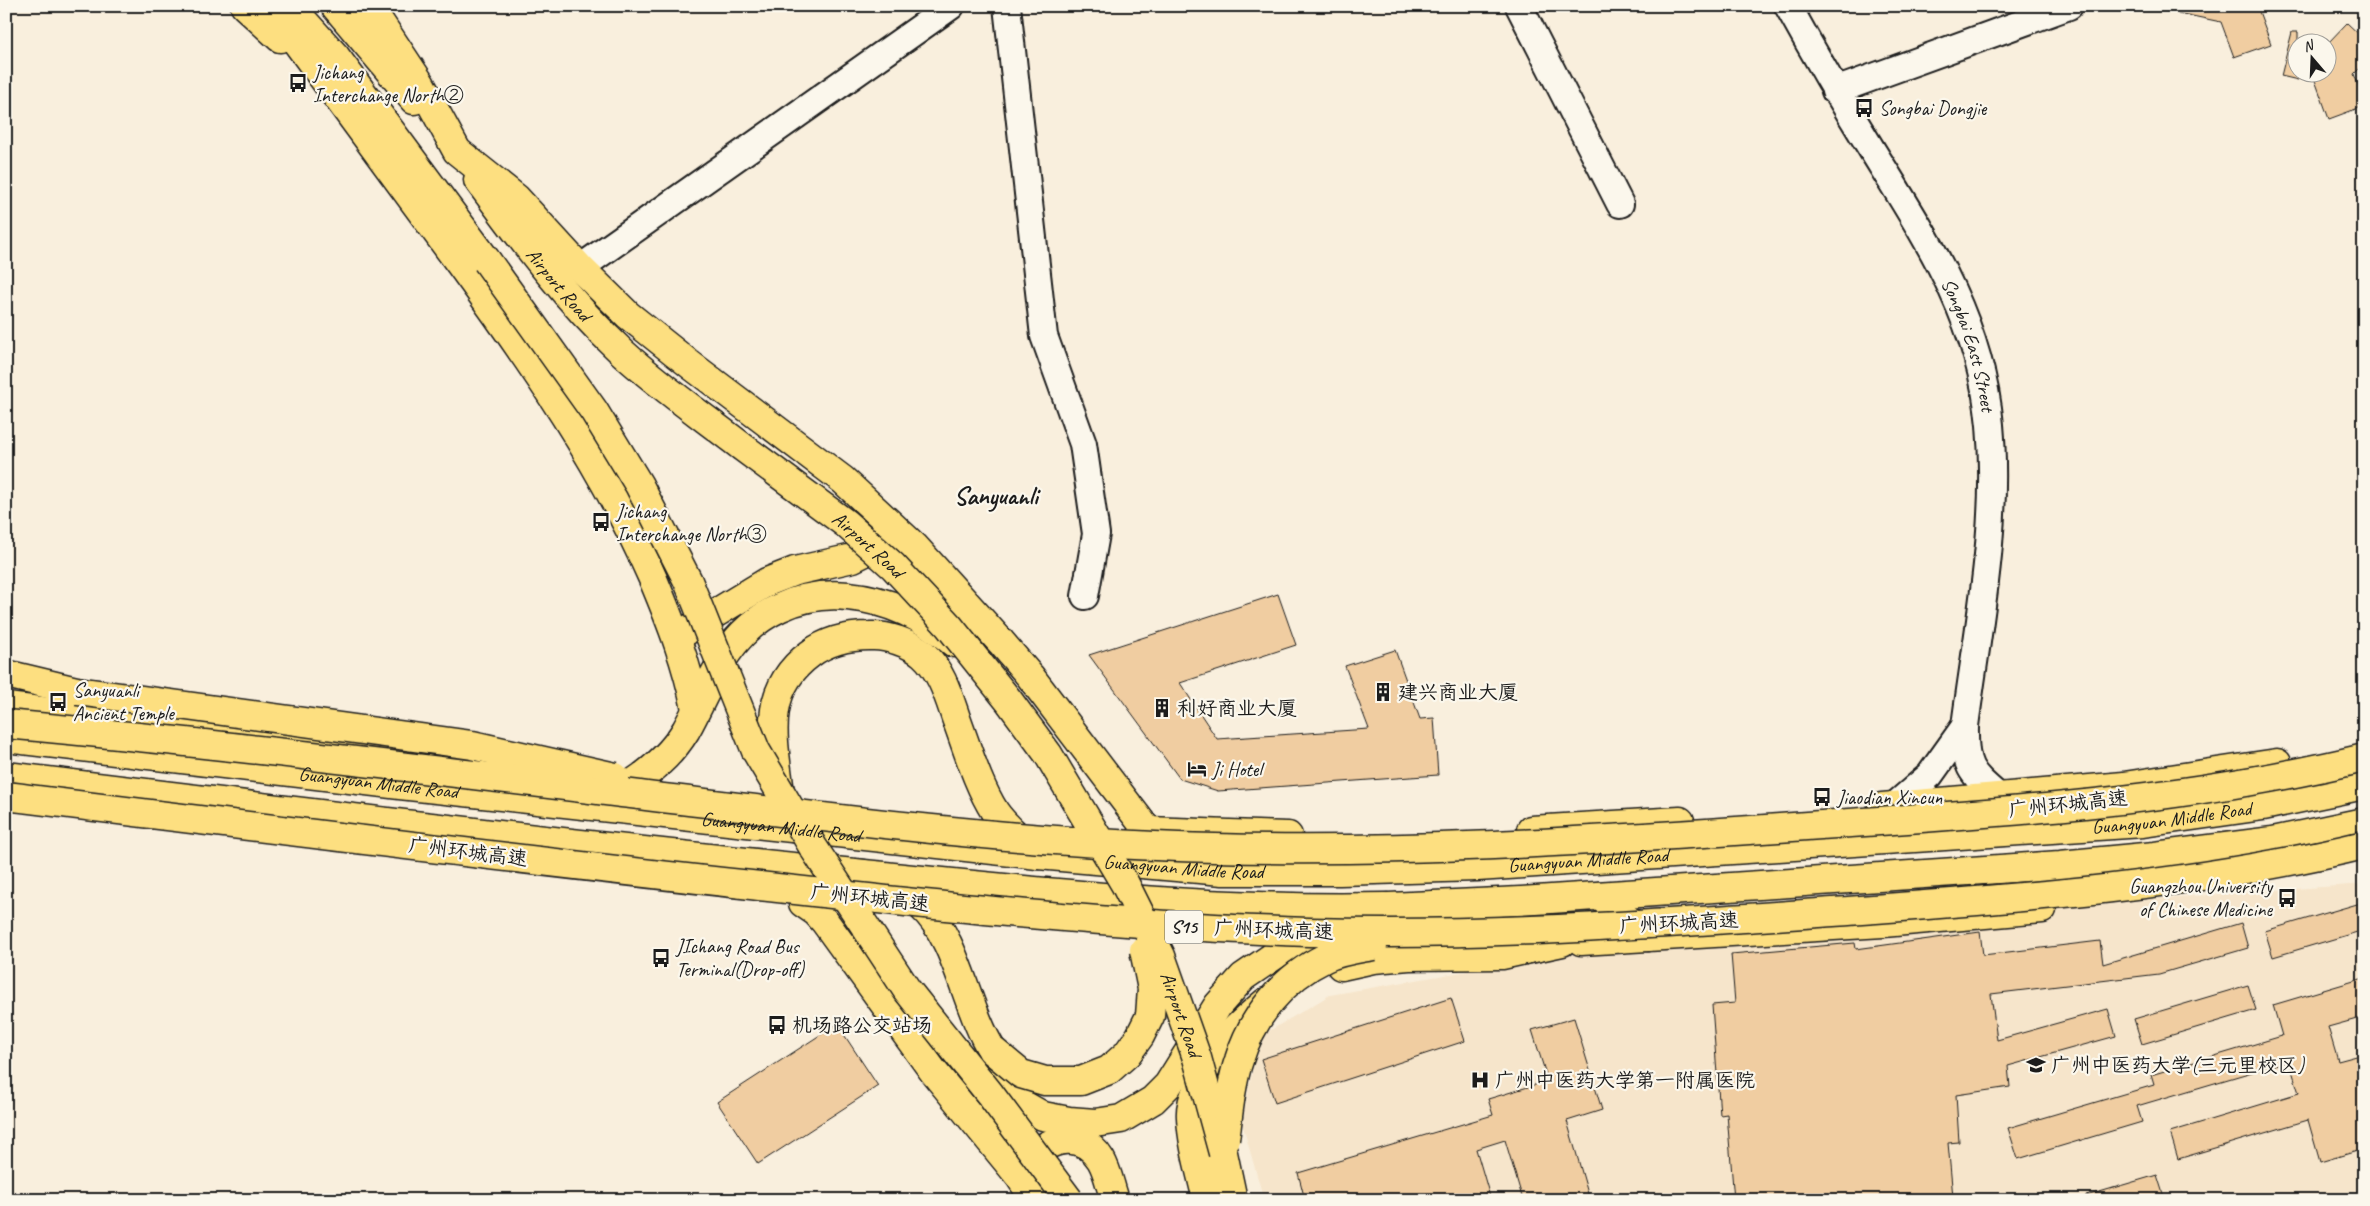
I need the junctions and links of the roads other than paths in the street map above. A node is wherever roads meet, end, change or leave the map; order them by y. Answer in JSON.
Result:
{"nodes":[{"id":1,"x":245,"y":6,"type":"edge"},
{"id":2,"x":270,"y":6,"type":"edge"},
{"id":3,"x":290,"y":6,"type":"edge"},
{"id":4,"x":335,"y":6,"type":"edge"},
{"id":5,"x":951,"y":6,"type":"edge"},
{"id":6,"x":1007,"y":6,"type":"edge"},
{"id":7,"x":1519,"y":6,"type":"edge"},
{"id":8,"x":1788,"y":6,"type":"edge"},
{"id":9,"x":2069,"y":6,"type":"edge"},
{"id":10,"x":373,"y":8,"type":"edge"},
{"id":11,"x":317,"y":70,"type":"junction"},
{"id":12,"x":1835,"y":91,"type":"junction"},
{"id":13,"x":456,"y":151,"type":"junction"},
{"id":14,"x":1620,"y":204,"type":"dead end"},
{"id":15,"x":580,"y":268,"type":"junction"},
{"id":16,"x":894,"y":528,"type":"junction"},
{"id":17,"x":1085,"y":596,"type":"dead end"},
{"id":18,"x":677,"y":636,"type":"junction"},
{"id":19,"x":980,"y":665,"type":"junction"},
{"id":20,"x":6,"y":674,"type":"edge"},
{"id":21,"x":6,"y":682,"type":"edge"},
{"id":22,"x":77,"y":691,"type":"junction"},
{"id":23,"x":6,"y":707,"type":"edge"},
{"id":24,"x":696,"y":709,"type":"junction"},
{"id":25,"x":92,"y":716,"type":"junction"},
{"id":26,"x":6,"y":724,"type":"edge"},
{"id":27,"x":1965,"y":726,"type":"junction"},
{"id":28,"x":234,"y":733,"type":"junction"},
{"id":29,"x":6,"y":738,"type":"edge"},
{"id":30,"x":2364,"y":745,"type":"edge"},
{"id":31,"x":348,"y":746,"type":"junction"},
{"id":32,"x":89,"y":748,"type":"junction"},
{"id":33,"x":177,"y":757,"type":"junction"},
{"id":34,"x":2364,"y":758,"type":"edge"},
{"id":35,"x":6,"y":776,"type":"edge"},
{"id":36,"x":632,"y":784,"type":"junction"},
{"id":37,"x":400,"y":785,"type":"junction"},
{"id":38,"x":2364,"y":785,"type":"edge"},
{"id":39,"x":135,"y":791,"type":"junction"},
{"id":40,"x":780,"y":794,"type":"junction"},
{"id":41,"x":6,"y":796,"type":"edge"},
{"id":42,"x":2000,"y":798,"type":"junction"},
{"id":43,"x":552,"y":802,"type":"junction"},
{"id":44,"x":6,"y":805,"type":"edge"},
{"id":45,"x":1894,"y":806,"type":"junction"},
{"id":46,"x":753,"y":810,"type":"junction"},
{"id":47,"x":1718,"y":819,"type":"junction"},
{"id":48,"x":2364,"y":822,"type":"edge"},
{"id":49,"x":397,"y":823,"type":"junction"},
{"id":50,"x":171,"y":825,"type":"junction"},
{"id":51,"x":1528,"y":830,"type":"junction"},
{"id":52,"x":2051,"y":830,"type":"junction"},
{"id":53,"x":1148,"y":831,"type":"junction"},
{"id":54,"x":558,"y":841,"type":"junction"},
{"id":55,"x":346,"y":845,"type":"junction"},
{"id":56,"x":2364,"y":845,"type":"edge"},
{"id":57,"x":1806,"y":846,"type":"junction"},
{"id":58,"x":1038,"y":855,"type":"junction"},
{"id":59,"x":1640,"y":856,"type":"junction"},
{"id":60,"x":703,"y":858,"type":"junction"},
{"id":61,"x":2364,"y":858,"type":"edge"},
{"id":62,"x":1477,"y":866,"type":"junction"},
{"id":63,"x":1223,"y":871,"type":"junction"},
{"id":64,"x":863,"y":874,"type":"junction"},
{"id":65,"x":1834,"y":880,"type":"junction"},
{"id":66,"x":640,"y":882,"type":"junction"},
{"id":67,"x":1125,"y":884,"type":"junction"},
{"id":68,"x":1600,"y":896,"type":"junction"},
{"id":69,"x":803,"y":903,"type":"junction"},
{"id":70,"x":1389,"y":907,"type":"junction"},
{"id":71,"x":1778,"y":930,"type":"junction"},
{"id":72,"x":1649,"y":938,"type":"junction"},
{"id":73,"x":1562,"y":942,"type":"junction"},
{"id":74,"x":932,"y":1023,"type":"junction"},
{"id":75,"x":1223,"y":1153,"type":"junction"},
{"id":76,"x":1020,"y":1177,"type":"junction"},
{"id":77,"x":1035,"y":1200,"type":"edge"},
{"id":78,"x":1069,"y":1200,"type":"edge"},
{"id":79,"x":1115,"y":1200,"type":"edge"},
{"id":80,"x":1207,"y":1200,"type":"edge"},
{"id":81,"x":1233,"y":1200,"type":"edge"}],
"edges":[{"from":1,"to":11,"type":"main road"},
{"from":2,"to":11,"type":"main road"},
{"from":3,"to":40,"type":"main road","name":"Airport Road","bridge":true},
{"from":4,"to":13,"type":"main road","name":"Airport Road"},
{"from":5,"to":15,"type":"street"},
{"from":6,"to":17,"type":"street"},
{"from":7,"to":14,"type":"street"},
{"from":8,"to":12,"type":"street","name":"Songbai East Street"},
{"from":9,"to":12,"type":"street"},
{"from":10,"to":13,"type":"main road"},
{"from":11,"to":18,"type":"main road"},
{"from":12,"to":27,"type":"street","name":"Songbai East Street"},
{"from":13,"to":15,"type":"main road"},
{"from":13,"to":19,"type":"main road","name":"Airport Road","bridge":true},
{"from":15,"to":16,"type":"main road"},
{"from":16,"to":18,"type":"main road"},
{"from":16,"to":53,"type":"main road"},
{"from":18,"to":24,"type":"main road"},
{"from":19,"to":24,"type":"main road","bridge":true},
{"from":19,"to":67,"type":"main road","name":"Airport Road","bridge":true},
{"from":20,"to":22,"type":"main road"},
{"from":21,"to":22,"type":"main road"},
{"from":22,"to":46,"type":"main road","bridge":true},
{"from":23,"to":25,"type":"main road"},
{"from":24,"to":36,"type":"main road"},
{"from":25,"to":28,"type":"main road"},
{"from":25,"to":32,"type":"main road"},
{"from":26,"to":46,"type":"main road","name":"广州环城高速","bridge":true},
{"from":27,"to":42,"type":"street","name":"Songbai East Street"},
{"from":27,"to":45,"type":"street"},
{"from":28,"to":31,"type":"main road"},
{"from":28,"to":33,"type":"main road"},
{"from":29,"to":32,"type":"main road","name":"Guangyuan Middle Road"},
{"from":30,"to":42,"type":"main road"},
{"from":31,"to":36,"type":"main road"},
{"from":31,"to":37,"type":"main road"},
{"from":32,"to":33,"type":"main road","name":"Guangyuan Middle Road"},
{"from":33,"to":37,"type":"main road","name":"Guangyuan Middle Road"},
{"from":34,"to":46,"type":"main road","name":"广州环城高速","bridge":true},
{"from":35,"to":39,"type":"main road","name":"Guangyuan Middle Road"},
{"from":36,"to":43,"type":"main road"},
{"from":37,"to":43,"type":"main road","name":"Guangyuan Middle Road"},
{"from":38,"to":52,"type":"main road","name":"Guangyuan Middle Road"},
{"from":39,"to":49,"type":"main road","name":"Guangyuan Middle Road"},
{"from":39,"to":50,"type":"main road"},
{"from":40,"to":58,"type":"main road"},
{"from":40,"to":74,"type":"main road","name":"Airport Road","bridge":true},
{"from":41,"to":56,"type":"main road","name":"广州环城高速","number":"S15","bridge":true},
{"from":42,"to":45,"type":"main road"},
{"from":42,"to":52,"type":"main road"},
{"from":43,"to":58,"type":"main road","name":"Guangyuan Middle Road"},
{"from":44,"to":50,"type":"main road"},
{"from":45,"to":47,"type":"main road"},
{"from":45,"to":57,"type":"main road"},
{"from":47,"to":51,"type":"main road"},
{"from":47,"to":59,"type":"main road"},
{"from":48,"to":65,"type":"main road","name":"Guangyuan Middle Road"},
{"from":49,"to":54,"type":"main road","name":"Guangyuan Middle Road"},
{"from":49,"to":55,"type":"main road"},
{"from":50,"to":55,"type":"main road"},
{"from":51,"to":53,"type":"main road"},
{"from":51,"to":62,"type":"main road"},
{"from":52,"to":57,"type":"main road","name":"Guangyuan Middle Road"},
{"from":53,"to":63,"type":"main road"},
{"from":54,"to":60,"type":"main road","name":"Guangyuan Middle Road"},
{"from":54,"to":66,"type":"main road"},
{"from":55,"to":66,"type":"main road"},
{"from":57,"to":59,"type":"main road","name":"Guangyuan Middle Road"},
{"from":58,"to":63,"type":"main road","name":"Guangyuan Middle Road"},
{"from":59,"to":62,"type":"main road","name":"Guangyuan Middle Road"},
{"from":60,"to":64,"type":"main road","name":"Guangyuan Middle Road"},
{"from":60,"to":66,"type":"main road"},
{"from":60,"to":69,"type":"main road"},
{"from":61,"to":71,"type":"main road"},
{"from":62,"to":63,"type":"main road","name":"Guangyuan Middle Road"},
{"from":64,"to":67,"type":"main road","bridge":true},
{"from":64,"to":70,"type":"main road","name":"Guangyuan Middle Road"},
{"from":65,"to":68,"type":"main road","name":"Guangyuan Middle Road"},
{"from":65,"to":71,"type":"main road"},
{"from":66,"to":69,"type":"main road"},
{"from":67,"to":75,"type":"main road","name":"Airport Road","bridge":true},
{"from":68,"to":70,"type":"main road","name":"Guangyuan Middle Road"},
{"from":68,"to":72,"type":"main road"},
{"from":69,"to":76,"type":"main road"},
{"from":70,"to":74,"type":"main road","bridge":true},
{"from":71,"to":72,"type":"main road"},
{"from":72,"to":73,"type":"main road"},
{"from":73,"to":75,"type":"main road","bridge":true},
{"from":73,"to":80,"type":"main road"},
{"from":74,"to":78,"type":"main road","name":"Airport Road","bridge":true},
{"from":75,"to":81,"type":"main road","name":"Airport Road"},
{"from":76,"to":77,"type":"main road"},
{"from":76,"to":79,"type":"main road"}]}
